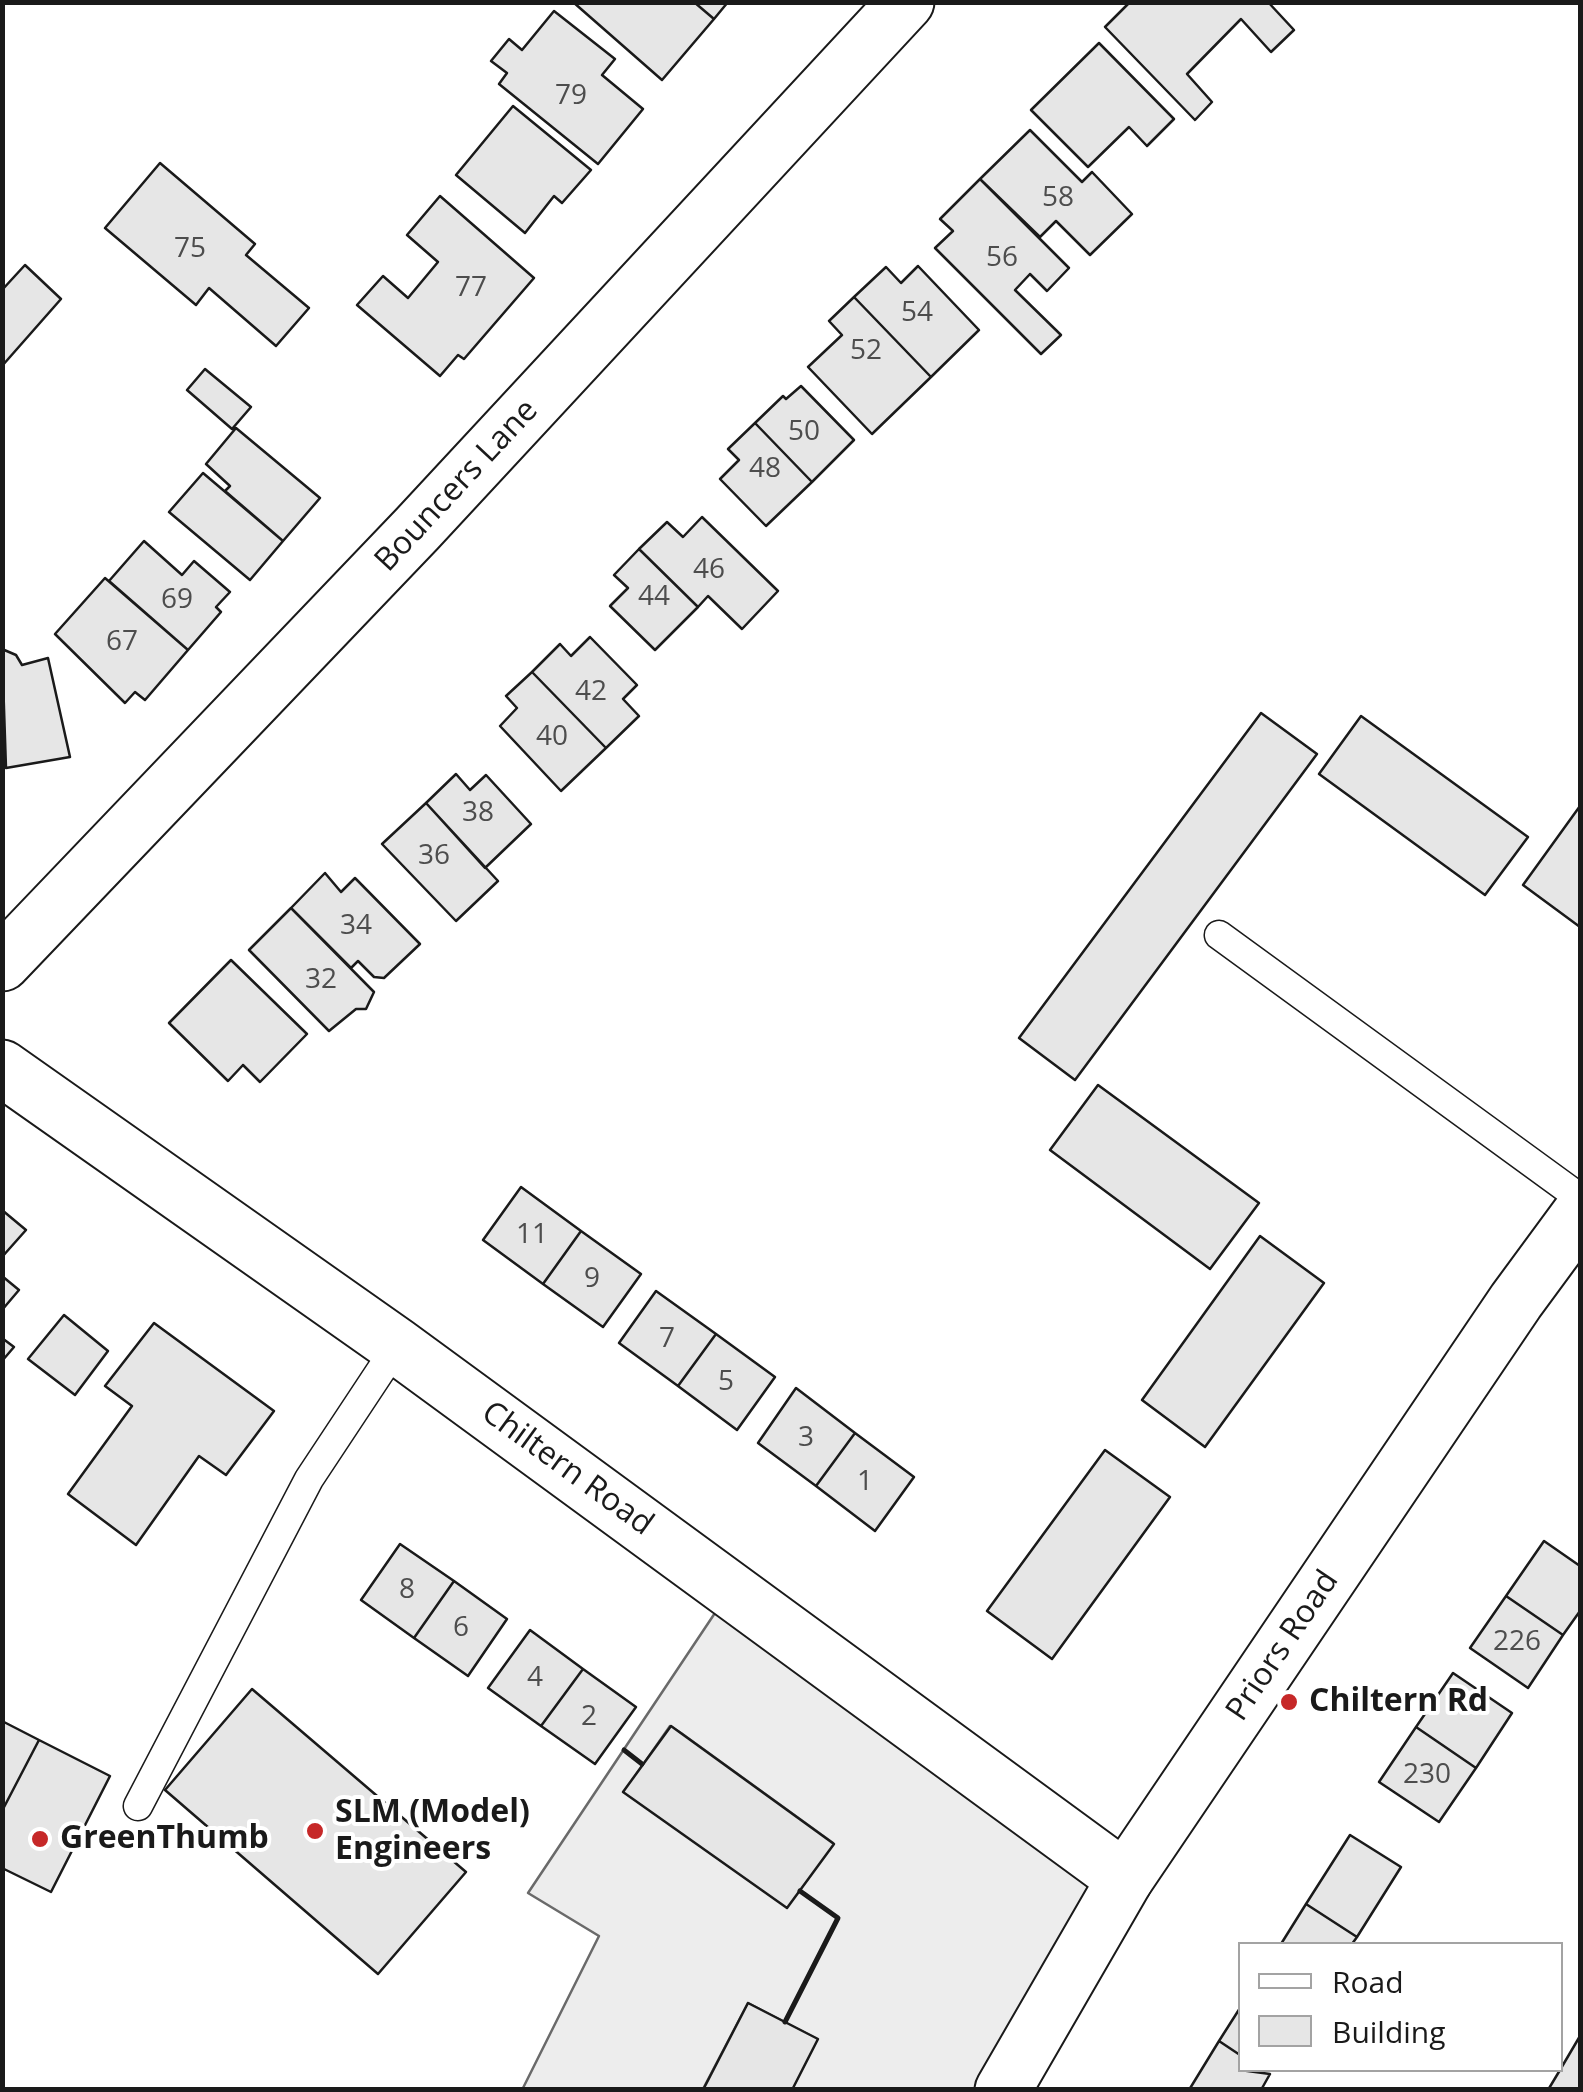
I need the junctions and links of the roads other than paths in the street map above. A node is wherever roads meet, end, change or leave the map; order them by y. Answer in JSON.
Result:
{"nodes":[{"id":1,"x":906,"y":2,"type":"edge"},
{"id":2,"x":1219,"y":935,"type":"dead end"},
{"id":3,"x":2,"y":964,"type":"edge"},
{"id":4,"x":2,"y":1068,"type":"edge"},
{"id":5,"x":1580,"y":1198,"type":"edge"},
{"id":6,"x":1580,"y":1214,"type":"edge"},
{"id":7,"x":396,"y":1346,"type":"junction"},
{"id":8,"x":138,"y":1806,"type":"dead end"},
{"id":9,"x":1125,"y":1878,"type":"junction"},
{"id":10,"x":1003,"y":2090,"type":"edge"}],
"edges":[{"from":1,"to":3,"type":"street","name":"Bouncers Lane"},
{"from":2,"to":5,"type":"lane"},
{"from":4,"to":7,"type":"street","name":"Chiltern Road"},
{"from":6,"to":9,"type":"street","name":"Priors Road"},
{"from":7,"to":8,"type":"lane"},
{"from":7,"to":9,"type":"street","name":"Chiltern Road"},
{"from":9,"to":10,"type":"street","name":"Priors Road"}]}
